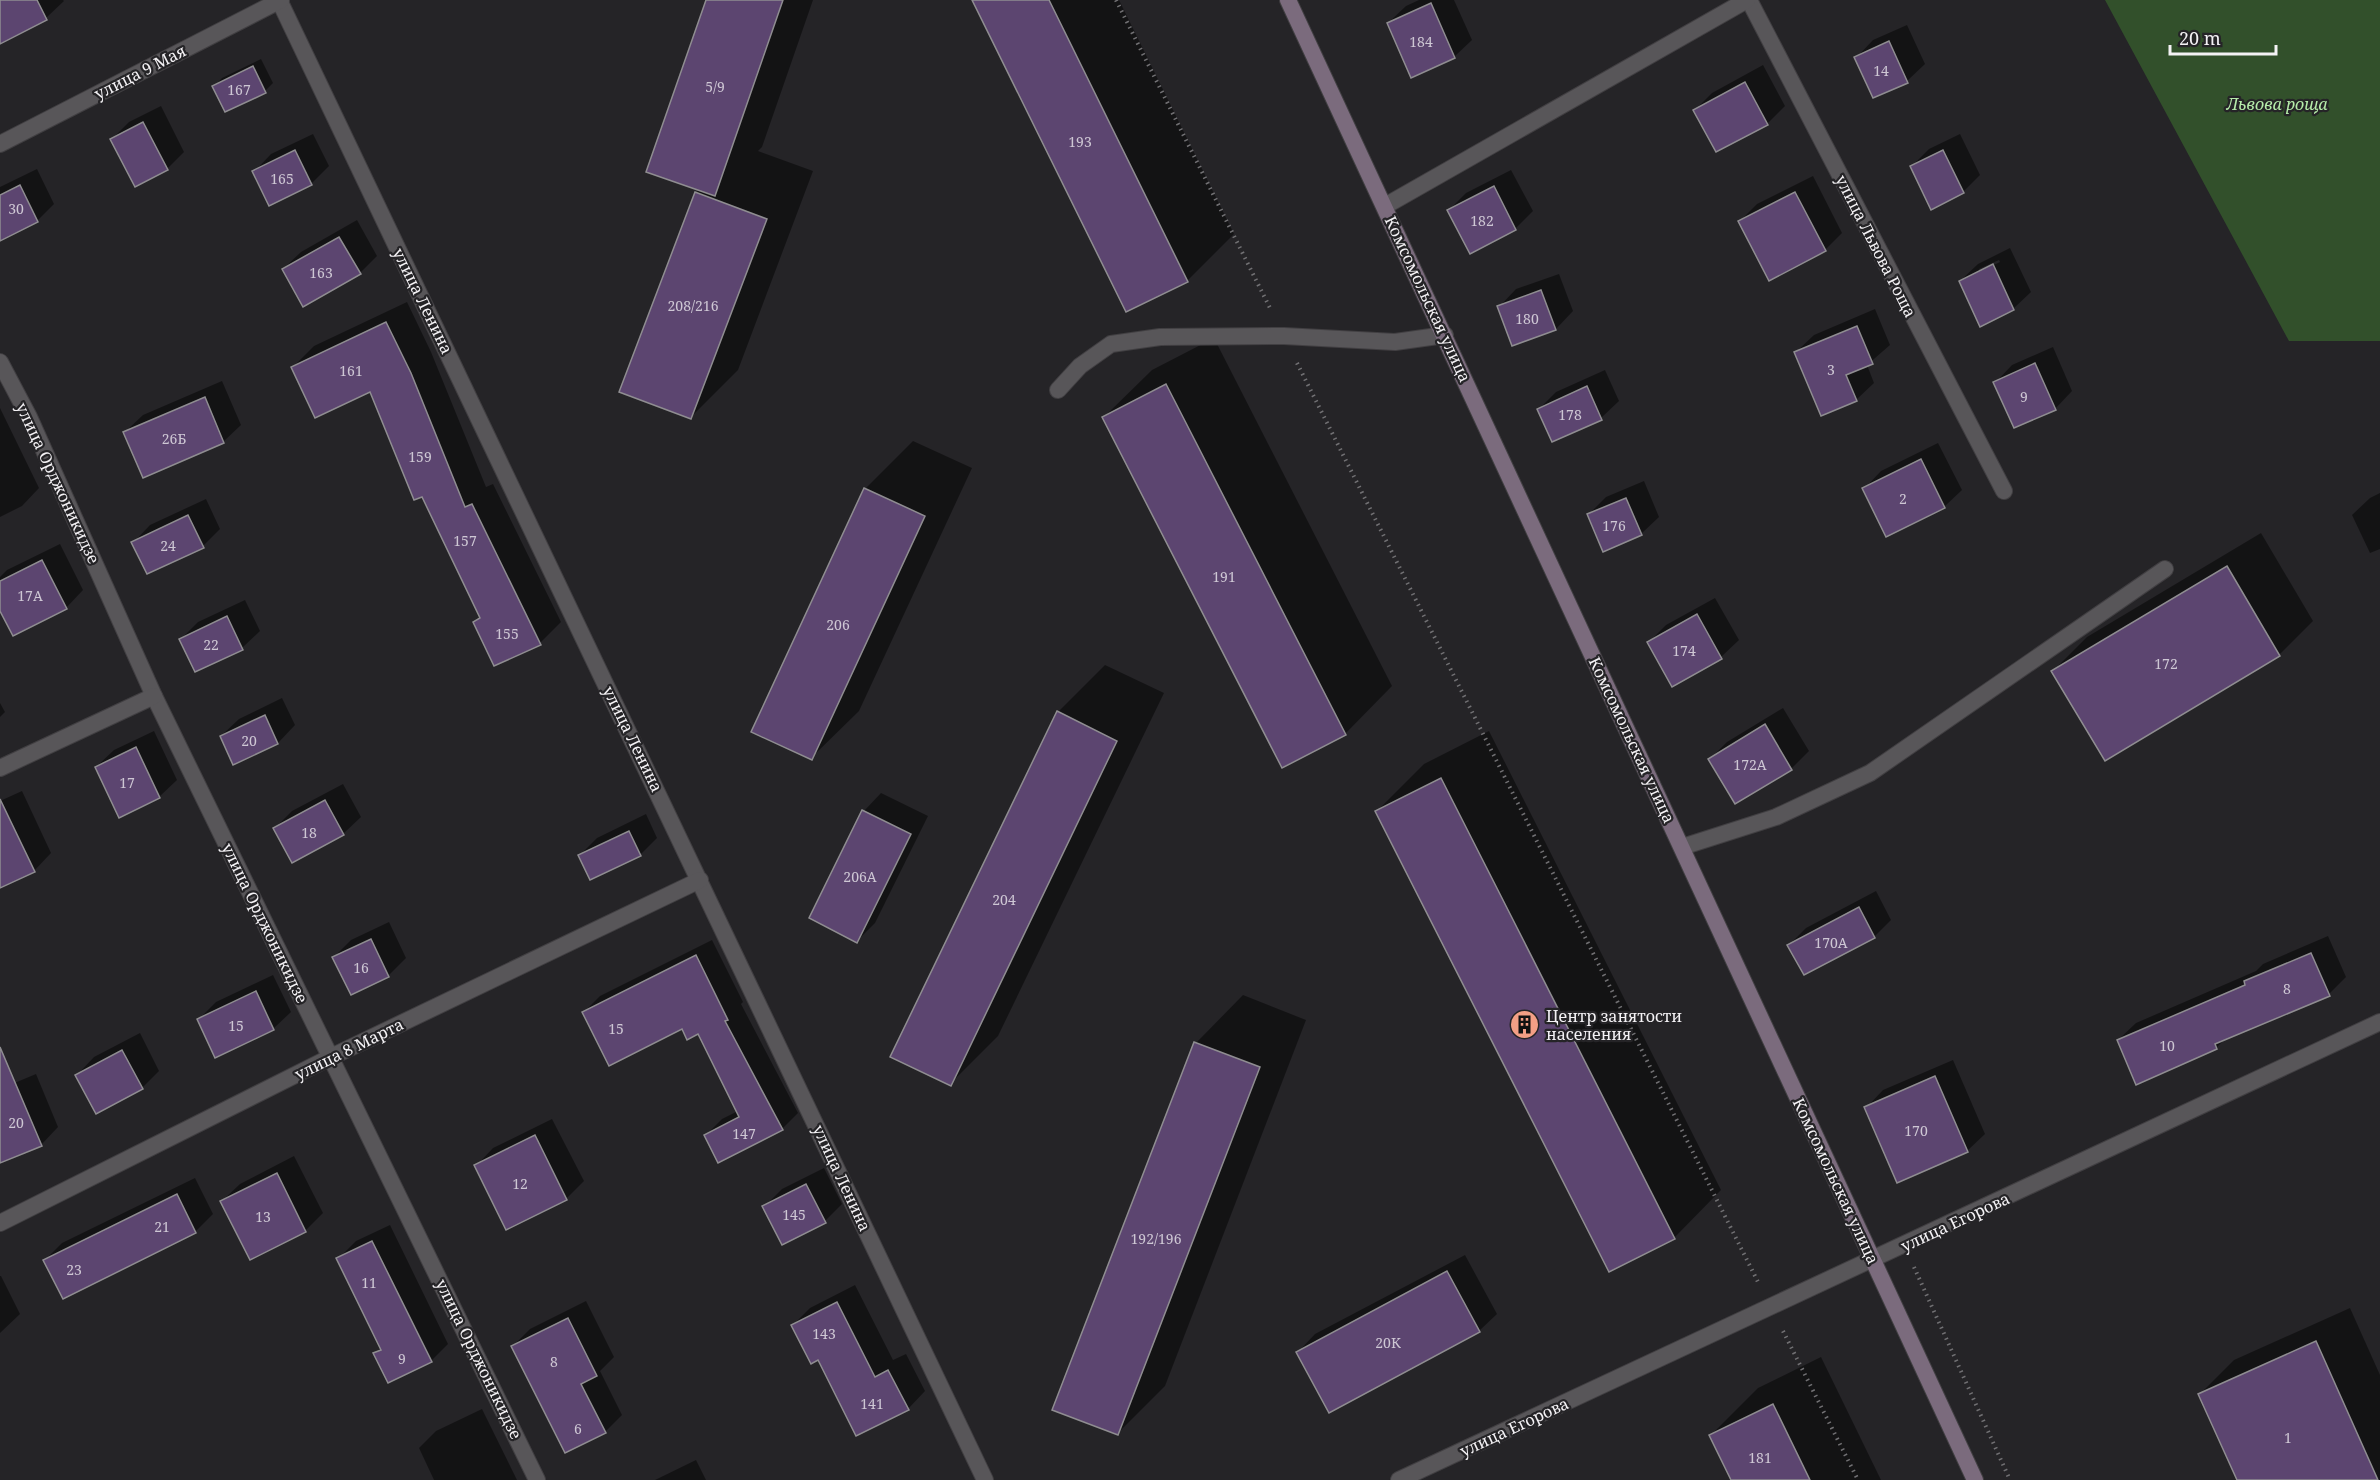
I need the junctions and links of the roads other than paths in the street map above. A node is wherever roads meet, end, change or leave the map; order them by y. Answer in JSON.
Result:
{"nodes":[{"id":1,"x":279,"y":0,"type":"edge"},
{"id":2,"x":1288,"y":0,"type":"edge"},
{"id":3,"x":1748,"y":0,"type":"edge"},
{"id":4,"x":0,"y":144,"type":"edge"},
{"id":5,"x":1385,"y":206,"type":"junction"},
{"id":6,"x":1445,"y":335,"type":"junction"},
{"id":7,"x":0,"y":362,"type":"edge"},
{"id":8,"x":1058,"y":390,"type":"dead end"},
{"id":9,"x":2004,"y":491,"type":"dead end"},
{"id":10,"x":2165,"y":569,"type":"dead end"},
{"id":11,"x":154,"y":696,"type":"junction"},
{"id":12,"x":0,"y":768,"type":"edge"},
{"id":13,"x":1682,"y":847,"type":"junction"},
{"id":14,"x":700,"y":880,"type":"junction"},
{"id":15,"x":2380,"y":1022,"type":"edge"},
{"id":16,"x":331,"y":1057,"type":"junction"},
{"id":17,"x":0,"y":1223,"type":"edge"},
{"id":18,"x":1873,"y":1261,"type":"junction"},
{"id":19,"x":537,"y":1480,"type":"edge"},
{"id":20,"x":985,"y":1480,"type":"edge"},
{"id":21,"x":1399,"y":1480,"type":"edge"},
{"id":22,"x":1975,"y":1480,"type":"edge"}],
"edges":[{"from":1,"to":4,"type":"street","name":"улица 9 Мая"},
{"from":1,"to":14,"type":"street","name":"улица Ленина"},
{"from":2,"to":5,"type":"main road","name":"Комсомольская улица"},
{"from":3,"to":5,"type":"street"},
{"from":3,"to":9,"type":"street","name":"улица Львова Роща"},
{"from":5,"to":6,"type":"main road","name":"Комсомольская улица"},
{"from":6,"to":8,"type":"street"},
{"from":6,"to":13,"type":"main road","name":"Комсомольская улица"},
{"from":7,"to":11,"type":"street","name":"улица Орджоникидзе"},
{"from":10,"to":13,"type":"street"},
{"from":11,"to":12,"type":"street"},
{"from":11,"to":16,"type":"street","name":"улица Орджоникидзе"},
{"from":13,"to":18,"type":"main road","name":"Комсомольская улица"},
{"from":14,"to":16,"type":"street","name":"улица 8 Марта"},
{"from":14,"to":20,"type":"street","name":"улица Ленина"},
{"from":15,"to":18,"type":"street","name":"улица Егорова"},
{"from":16,"to":17,"type":"street","name":"улица 8 Марта"},
{"from":16,"to":19,"type":"street","name":"улица Орджоникидзе"},
{"from":18,"to":21,"type":"street","name":"улица Егорова"},
{"from":18,"to":22,"type":"main road","name":"Комсомольская улица"}]}
